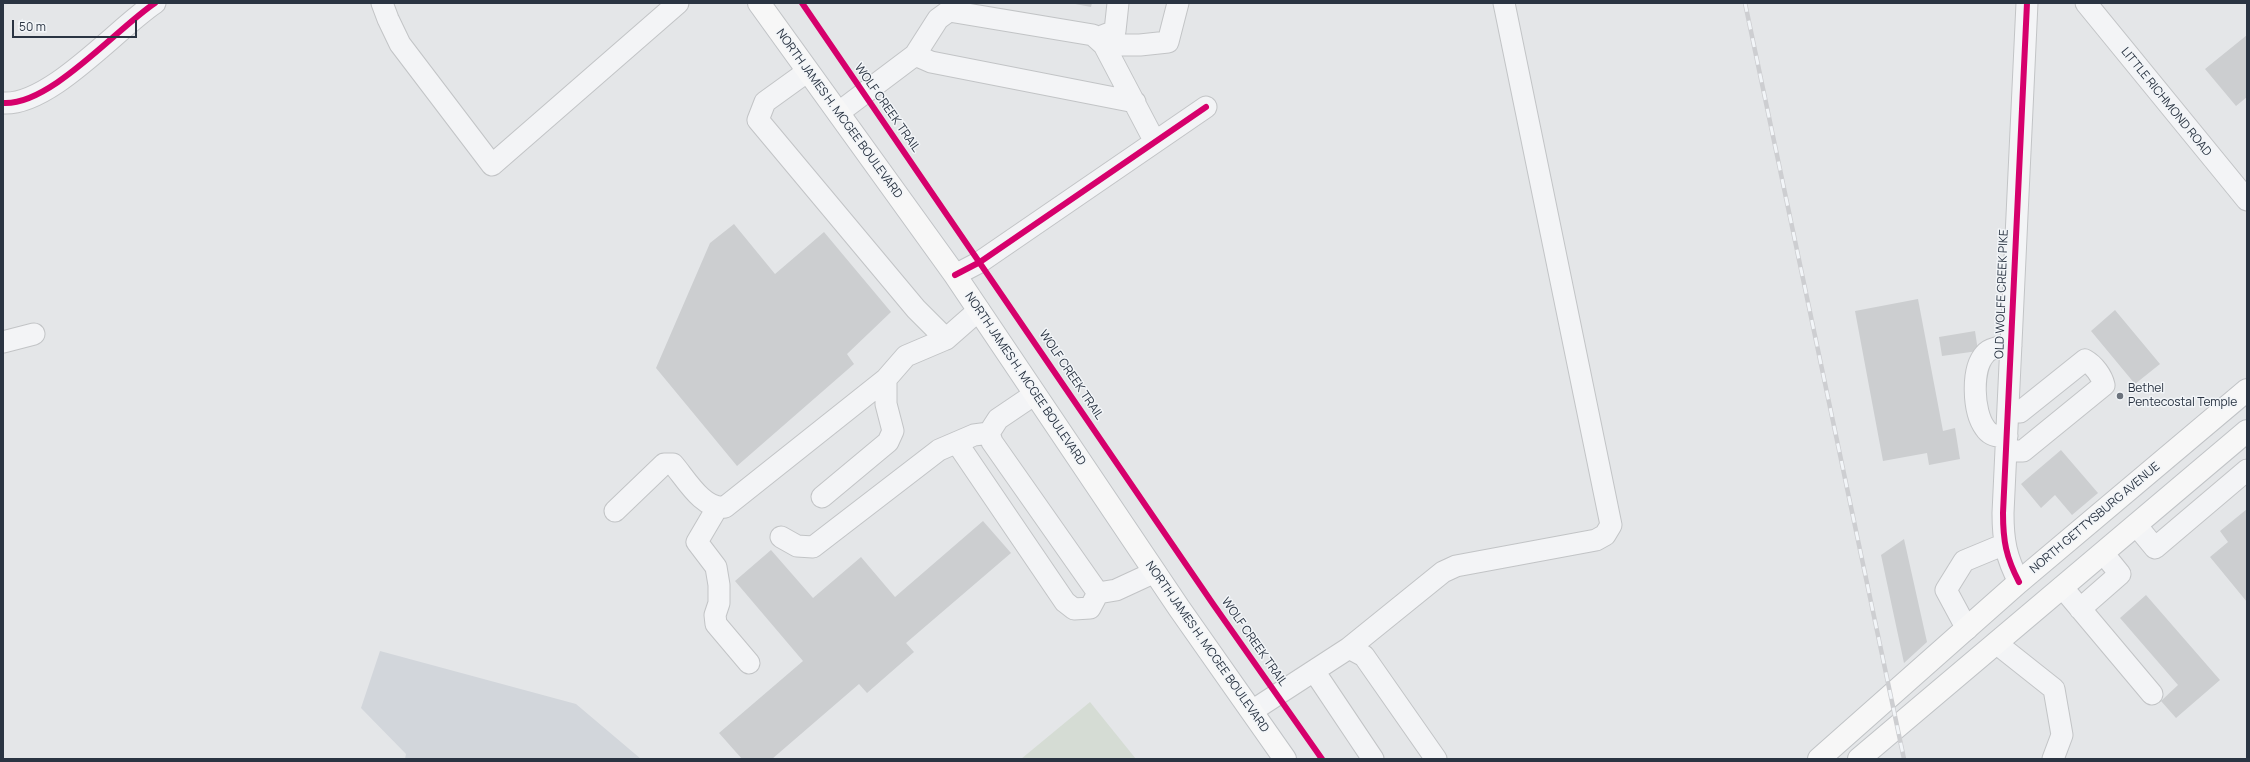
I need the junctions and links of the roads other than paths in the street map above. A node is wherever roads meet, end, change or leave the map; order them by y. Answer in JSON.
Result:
{"nodes":[{"id":1,"x":155,"y":3,"type":"edge"},
{"id":2,"x":382,"y":3,"type":"edge"},
{"id":3,"x":678,"y":3,"type":"edge"},
{"id":4,"x":759,"y":3,"type":"edge"},
{"id":5,"x":1118,"y":3,"type":"edge"},
{"id":6,"x":1178,"y":3,"type":"edge"},
{"id":7,"x":1504,"y":3,"type":"edge"},
{"id":8,"x":2027,"y":3,"type":"edge"},
{"id":9,"x":2086,"y":3,"type":"edge"},
{"id":10,"x":939,"y":11,"type":"edge"},
{"id":11,"x":1101,"y":42,"type":"junction"},
{"id":12,"x":915,"y":54,"type":"junction"},
{"id":13,"x":808,"y":71,"type":"junction"},
{"id":14,"x":1135,"y":102,"type":"junction"},
{"id":15,"x":3,"y":103,"type":"edge"},
{"id":16,"x":1206,"y":108,"type":"dead end"},
{"id":17,"x":838,"y":113,"type":"junction"},
{"id":18,"x":1156,"y":142,"type":"junction"},
{"id":19,"x":2247,"y":200,"type":"edge"},
{"id":20,"x":955,"y":276,"type":"junction"},
{"id":21,"x":979,"y":310,"type":"junction"},
{"id":22,"x":34,"y":334,"type":"dead end"},
{"id":23,"x":946,"y":339,"type":"junction"},
{"id":24,"x":3,"y":342,"type":"edge"},
{"id":25,"x":2011,"y":346,"type":"junction"},
{"id":26,"x":886,"y":379,"type":"junction"},
{"id":27,"x":2247,"y":390,"type":"edge"},
{"id":28,"x":1036,"y":394,"type":"junction"},
{"id":29,"x":2008,"y":411,"type":"junction"},
{"id":30,"x":2247,"y":431,"type":"edge"},
{"id":31,"x":989,"y":433,"type":"junction"},
{"id":32,"x":957,"y":443,"type":"junction"},
{"id":33,"x":2007,"y":444,"type":"junction"},
{"id":34,"x":2222,"y":452,"type":"junction"},
{"id":35,"x":2244,"y":472,"type":"edge"},
{"id":36,"x":822,"y":497,"type":"dead end"},
{"id":37,"x":2159,"y":505,"type":"junction"},
{"id":38,"x":717,"y":508,"type":"junction"},
{"id":39,"x":615,"y":511,"type":"dead end"},
{"id":40,"x":2136,"y":525,"type":"junction"},
{"id":41,"x":2178,"y":528,"type":"junction"},
{"id":42,"x":781,"y":537,"type":"dead end"},
{"id":43,"x":2005,"y":544,"type":"junction"},
{"id":44,"x":2102,"y":553,"type":"junction"},
{"id":45,"x":1155,"y":572,"type":"junction"},
{"id":46,"x":2019,"y":582,"type":"junction"},
{"id":47,"x":2062,"y":587,"type":"junction"},
{"id":48,"x":1098,"y":593,"type":"junction"},
{"id":49,"x":2080,"y":608,"type":"junction"},
{"id":50,"x":1967,"y":629,"type":"junction"},
{"id":51,"x":1996,"y":643,"type":"junction"},
{"id":52,"x":1349,"y":648,"type":"junction"},
{"id":53,"x":749,"y":663,"type":"dead end"},
{"id":54,"x":1314,"y":671,"type":"junction"},
{"id":55,"x":2152,"y":694,"type":"dead end"},
{"id":56,"x":1252,"y":711,"type":"junction"},
{"id":57,"x":2054,"y":758,"type":"edge"},
{"id":58,"x":1285,"y":759,"type":"edge"},
{"id":59,"x":1374,"y":759,"type":"edge"},
{"id":60,"x":1436,"y":759,"type":"edge"},
{"id":61,"x":1819,"y":759,"type":"edge"},
{"id":62,"x":1859,"y":759,"type":"edge"}],
"edges":[{"from":1,"to":15,"type":"street"},
{"from":2,"to":3,"type":"street"},
{"from":4,"to":13,"type":"main road","name":"NORTH JAMES H. MCGEE BOULEVARD"},
{"from":5,"to":11,"type":"street"},
{"from":6,"to":11,"type":"street"},
{"from":7,"to":52,"type":"street"},
{"from":8,"to":25,"type":"street","name":"OLD WOLFE CREEK PIKE"},
{"from":9,"to":19,"type":"street","name":"LITTLE RICHMOND ROAD"},
{"from":10,"to":11,"type":"street"},
{"from":10,"to":12,"type":"street"},
{"from":11,"to":14,"type":"street"},
{"from":12,"to":14,"type":"street"},
{"from":12,"to":17,"type":"street"},
{"from":13,"to":17,"type":"main road","name":"NORTH JAMES H. MCGEE BOULEVARD"},
{"from":13,"to":23,"type":"street"},
{"from":14,"to":18,"type":"street"},
{"from":16,"to":18,"type":"street"},
{"from":17,"to":20,"type":"main road","name":"NORTH JAMES H. MCGEE BOULEVARD"},
{"from":18,"to":20,"type":"street"},
{"from":20,"to":21,"type":"main road","name":"NORTH JAMES H. MCGEE BOULEVARD"},
{"from":21,"to":23,"type":"street"},
{"from":21,"to":28,"type":"main road","name":"NORTH JAMES H. MCGEE BOULEVARD"},
{"from":22,"to":24,"type":"street"},
{"from":23,"to":26,"type":"street"},
{"from":25,"to":29,"type":"street","name":"OLD WOLFE CREEK PIKE"},
{"from":25,"to":33,"type":"street"},
{"from":26,"to":36,"type":"street"},
{"from":26,"to":38,"type":"street"},
{"from":27,"to":46,"type":"main road","name":"NORTH GETTYSBURG AVENUE"},
{"from":28,"to":31,"type":"street"},
{"from":28,"to":45,"type":"main road","name":"NORTH JAMES H. MCGEE BOULEVARD"},
{"from":29,"to":33,"type":"street","name":"OLD WOLFE CREEK PIKE"},
{"from":29,"to":33,"type":"street"},
{"from":30,"to":34,"type":"main road"},
{"from":31,"to":32,"type":"street"},
{"from":31,"to":48,"type":"street"},
{"from":32,"to":42,"type":"street"},
{"from":32,"to":48,"type":"street"},
{"from":33,"to":43,"type":"street","name":"OLD WOLFE CREEK PIKE"},
{"from":34,"to":35,"type":"street"},
{"from":34,"to":37,"type":"main road"},
{"from":35,"to":41,"type":"street"},
{"from":37,"to":40,"type":"main road"},
{"from":37,"to":41,"type":"street"},
{"from":38,"to":39,"type":"street"},
{"from":38,"to":53,"type":"street"},
{"from":40,"to":41,"type":"street"},
{"from":40,"to":44,"type":"main road"},
{"from":43,"to":46,"type":"street","name":"OLD WOLFE CREEK PIKE"},
{"from":43,"to":50,"type":"street"},
{"from":44,"to":47,"type":"main road"},
{"from":44,"to":49,"type":"street"},
{"from":45,"to":48,"type":"street"},
{"from":45,"to":56,"type":"main road","name":"NORTH JAMES H. MCGEE BOULEVARD"},
{"from":46,"to":50,"type":"main road","name":"NORTH GETTYSBURG AVENUE"},
{"from":47,"to":49,"type":"street"},
{"from":47,"to":51,"type":"main road"},
{"from":49,"to":55,"type":"street"},
{"from":50,"to":61,"type":"main road","name":"NORTH GETTYSBURG AVENUE"},
{"from":51,"to":57,"type":"street"},
{"from":51,"to":62,"type":"main road"},
{"from":52,"to":54,"type":"street"},
{"from":52,"to":60,"type":"street"},
{"from":54,"to":56,"type":"street"},
{"from":54,"to":59,"type":"street"},
{"from":56,"to":58,"type":"main road","name":"NORTH JAMES H. MCGEE BOULEVARD"}]}
